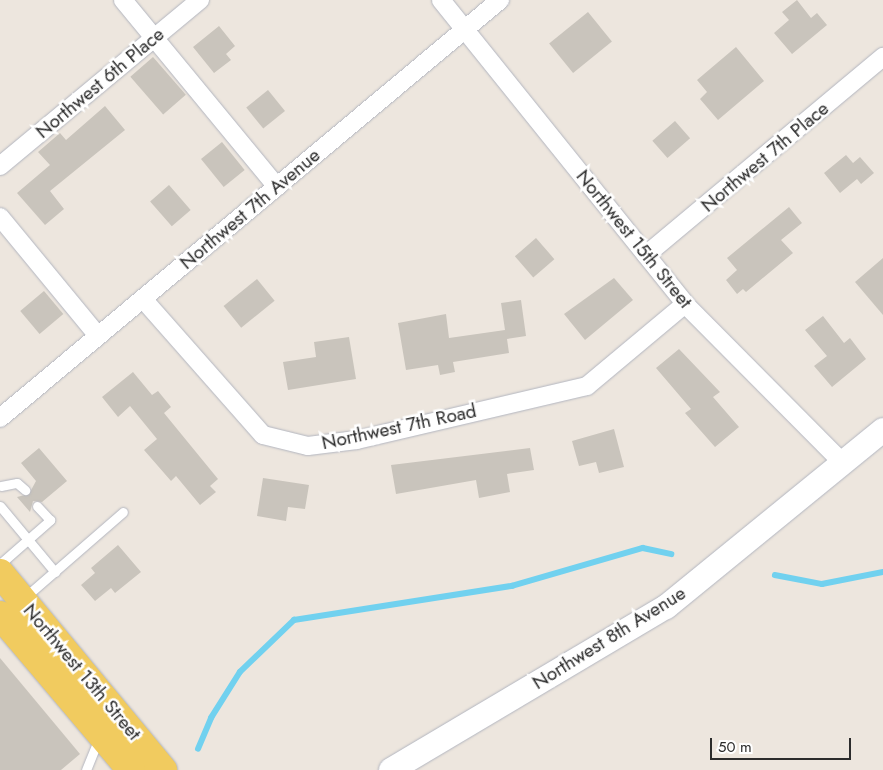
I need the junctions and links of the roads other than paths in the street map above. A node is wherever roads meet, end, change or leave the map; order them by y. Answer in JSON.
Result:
{"nodes":[{"id":1,"x":123,"y":0,"type":"edge"},
{"id":2,"x":200,"y":0,"type":"edge"},
{"id":3,"x":441,"y":0,"type":"edge"},
{"id":4,"x":500,"y":0,"type":"edge"},
{"id":5,"x":465,"y":29,"type":"junction"},
{"id":6,"x":154,"y":38,"type":"junction"},
{"id":7,"x":883,"y":57,"type":"edge"},
{"id":8,"x":0,"y":166,"type":"edge"},
{"id":9,"x":278,"y":187,"type":"junction"},
{"id":10,"x":0,"y":217,"type":"edge"},
{"id":11,"x":646,"y":256,"type":"junction"},
{"id":12,"x":143,"y":299,"type":"junction"},
{"id":13,"x":685,"y":304,"type":"junction"},
{"id":14,"x":98,"y":336,"type":"junction"},
{"id":15,"x":0,"y":418,"type":"edge"},
{"id":16,"x":883,"y":430,"type":"edge"},
{"id":17,"x":844,"y":463,"type":"junction"},
{"id":18,"x":0,"y":486,"type":"edge"},
{"id":19,"x":25,"y":490,"type":"dead end"},
{"id":20,"x":0,"y":506,"type":"edge"},
{"id":21,"x":37,"y":506,"type":"dead end"},
{"id":22,"x":123,"y":512,"type":"dead end"},
{"id":23,"x":28,"y":540,"type":"junction"},
{"id":24,"x":0,"y":564,"type":"edge"},
{"id":25,"x":55,"y":572,"type":"junction"},
{"id":26,"x":0,"y":574,"type":"edge"},
{"id":27,"x":11,"y":607,"type":"edge"},
{"id":28,"x":97,"y":730,"type":"junction"},
{"id":29,"x":86,"y":770,"type":"edge"},
{"id":30,"x":131,"y":770,"type":"edge"},
{"id":31,"x":163,"y":770,"type":"edge"},
{"id":32,"x":391,"y":770,"type":"edge"}],
"edges":[{"from":1,"to":6,"type":"street"},
{"from":2,"to":6,"type":"street","name":"Northwest 6th Place"},
{"from":3,"to":5,"type":"street","name":"Northwest 15th Street"},
{"from":4,"to":5,"type":"street","name":"Northwest 7th Avenue"},
{"from":5,"to":9,"type":"street","name":"Northwest 7th Avenue"},
{"from":5,"to":11,"type":"street","name":"Northwest 15th Street"},
{"from":6,"to":8,"type":"street","name":"Northwest 6th Place"},
{"from":6,"to":9,"type":"street"},
{"from":7,"to":11,"type":"street","name":"Northwest 7th Place"},
{"from":9,"to":12,"type":"street","name":"Northwest 7th Avenue"},
{"from":10,"to":14,"type":"street"},
{"from":11,"to":13,"type":"street","name":"Northwest 15th Street"},
{"from":12,"to":13,"type":"street","name":"Northwest 7th Road"},
{"from":12,"to":14,"type":"street","name":"Northwest 7th Avenue"},
{"from":13,"to":17,"type":"street","name":"Northwest 15th Street"},
{"from":14,"to":15,"type":"street","name":"Northwest 7th Avenue"},
{"from":16,"to":17,"type":"street","name":"Northwest 8th Avenue"},
{"from":17,"to":32,"type":"street","name":"Northwest 8th Avenue"},
{"from":18,"to":19,"type":"lane"},
{"from":20,"to":23,"type":"lane"},
{"from":21,"to":23,"type":"lane"},
{"from":22,"to":25,"type":"lane"},
{"from":23,"to":24,"type":"lane"},
{"from":23,"to":25,"type":"lane"},
{"from":25,"to":27,"type":"lane"},
{"from":26,"to":27,"type":"main road","name":"Northwest 13th Street"},
{"from":27,"to":28,"type":"main road","name":"Northwest 13th Street"},
{"from":27,"to":31,"type":"main road","name":"Northwest 13th Street"},
{"from":28,"to":29,"type":"lane"},
{"from":28,"to":30,"type":"main road","name":"Northwest 13th Street"}]}
